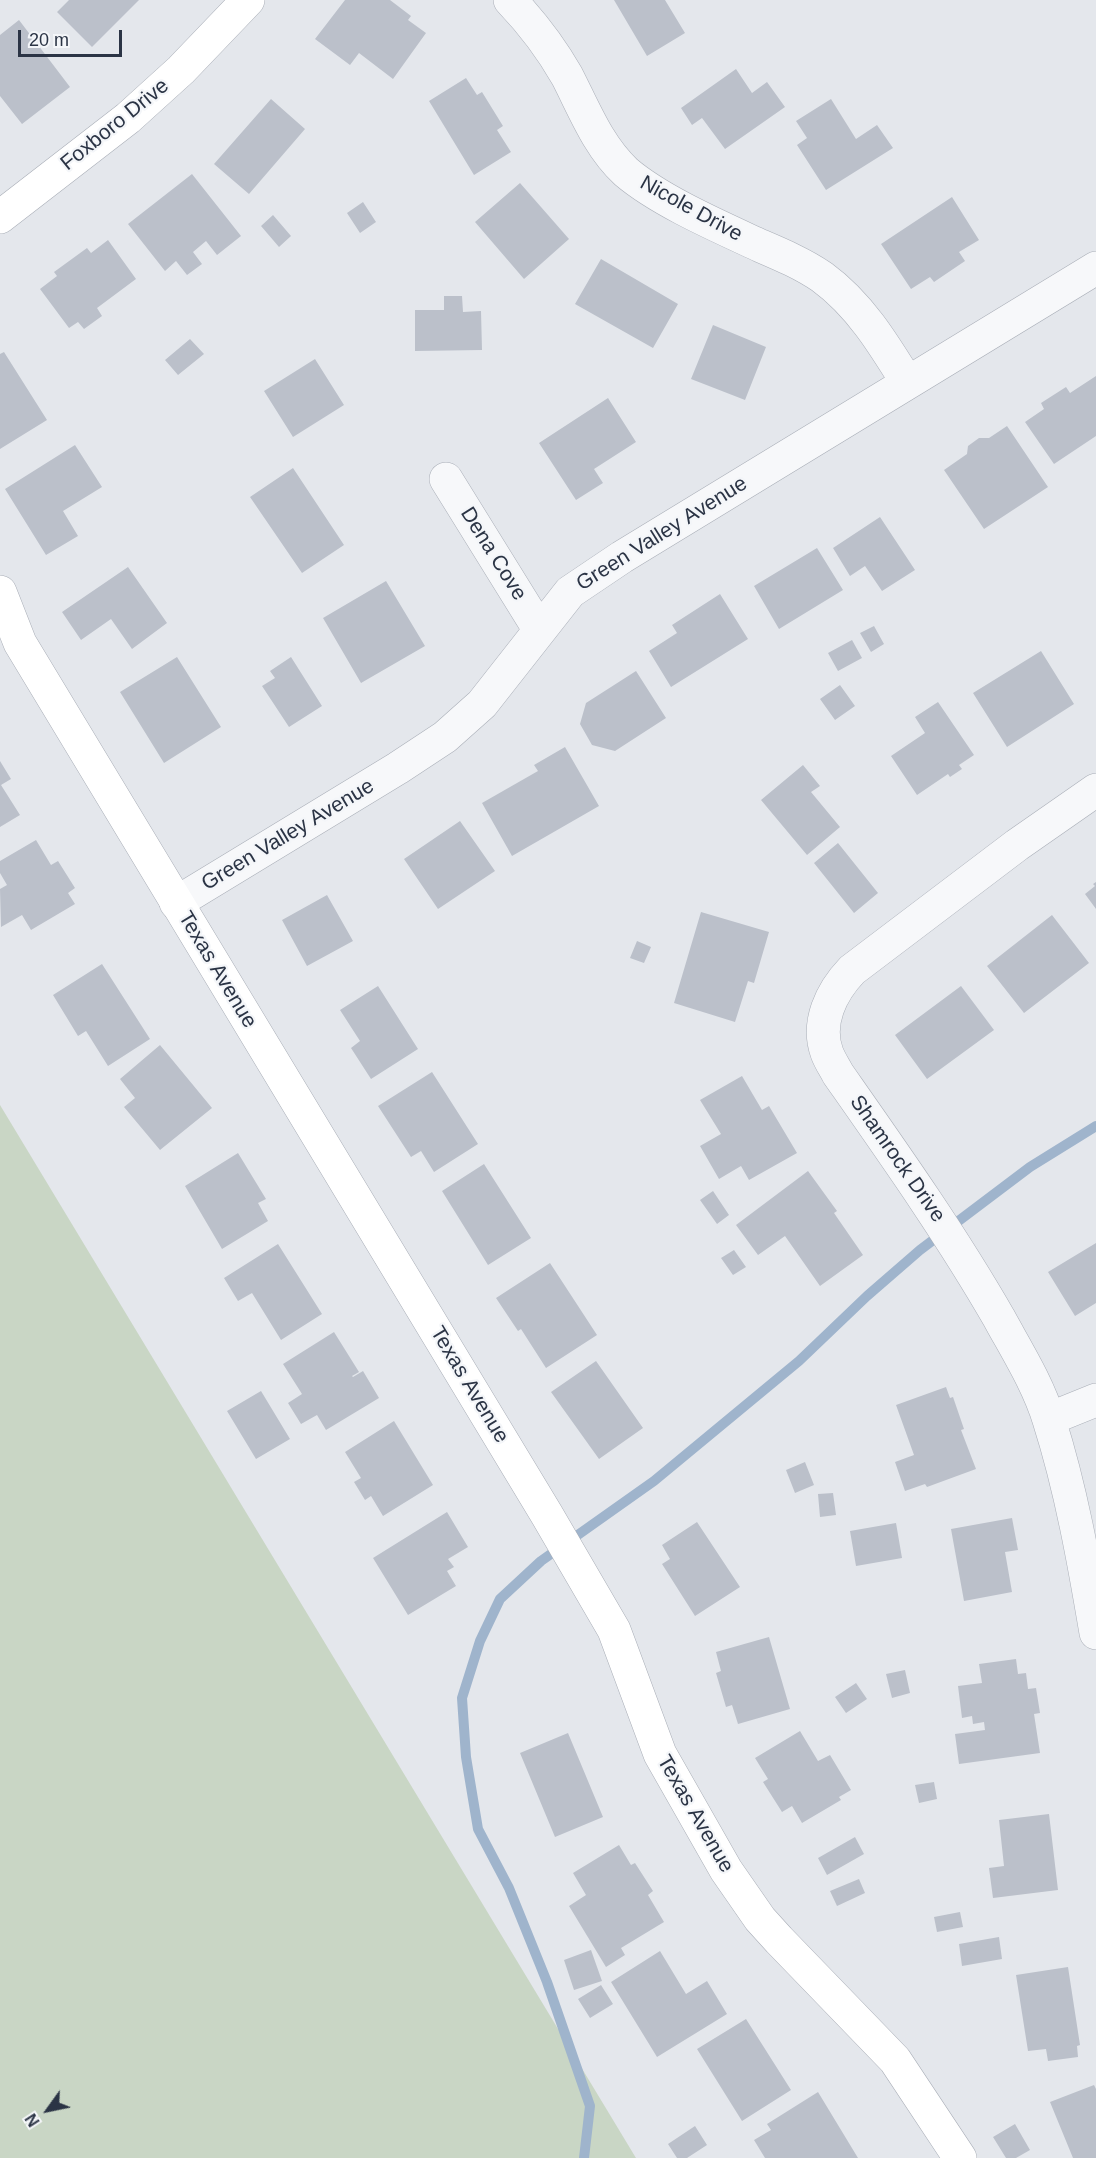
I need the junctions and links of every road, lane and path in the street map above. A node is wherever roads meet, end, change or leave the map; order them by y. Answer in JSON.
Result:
{"nodes":[{"id":1,"x":248,"y":0,"type":"edge"},
{"id":2,"x":510,"y":0,"type":"edge"},
{"id":3,"x":0,"y":217,"type":"edge"},
{"id":4,"x":1096,"y":268,"type":"edge"},
{"id":5,"x":907,"y":382,"type":"junction"},
{"id":6,"x":446,"y":479,"type":"dead end"},
{"id":7,"x":0,"y":592,"type":"edge"},
{"id":8,"x":539,"y":629,"type":"junction"},
{"id":9,"x":1096,"y":790,"type":"edge"},
{"id":10,"x":176,"y":903,"type":"junction"},
{"id":11,"x":1096,"y":1400,"type":"edge"},
{"id":12,"x":1049,"y":1419,"type":"junction"},
{"id":13,"x":1096,"y":1633,"type":"edge"},
{"id":14,"x":960,"y":2158,"type":"edge"}],
"edges":[{"from":1,"to":3,"type":"street","name":"Foxboro Drive"},
{"from":2,"to":5,"type":"street","name":"Nicole Drive"},
{"from":4,"to":5,"type":"street","name":"Green Valley Avenue"},
{"from":5,"to":8,"type":"street","name":"Green Valley Avenue"},
{"from":6,"to":8,"type":"street","name":"Dena Cove"},
{"from":7,"to":10,"type":"street","name":"Texas Avenue"},
{"from":8,"to":10,"type":"street","name":"Green Valley Avenue"},
{"from":9,"to":12,"type":"street","name":"Shamrock Drive"},
{"from":10,"to":14,"type":"street","name":"Texas Avenue"},
{"from":11,"to":12,"type":"street"},
{"from":12,"to":13,"type":"street","name":"Shamrock Drive"}]}
